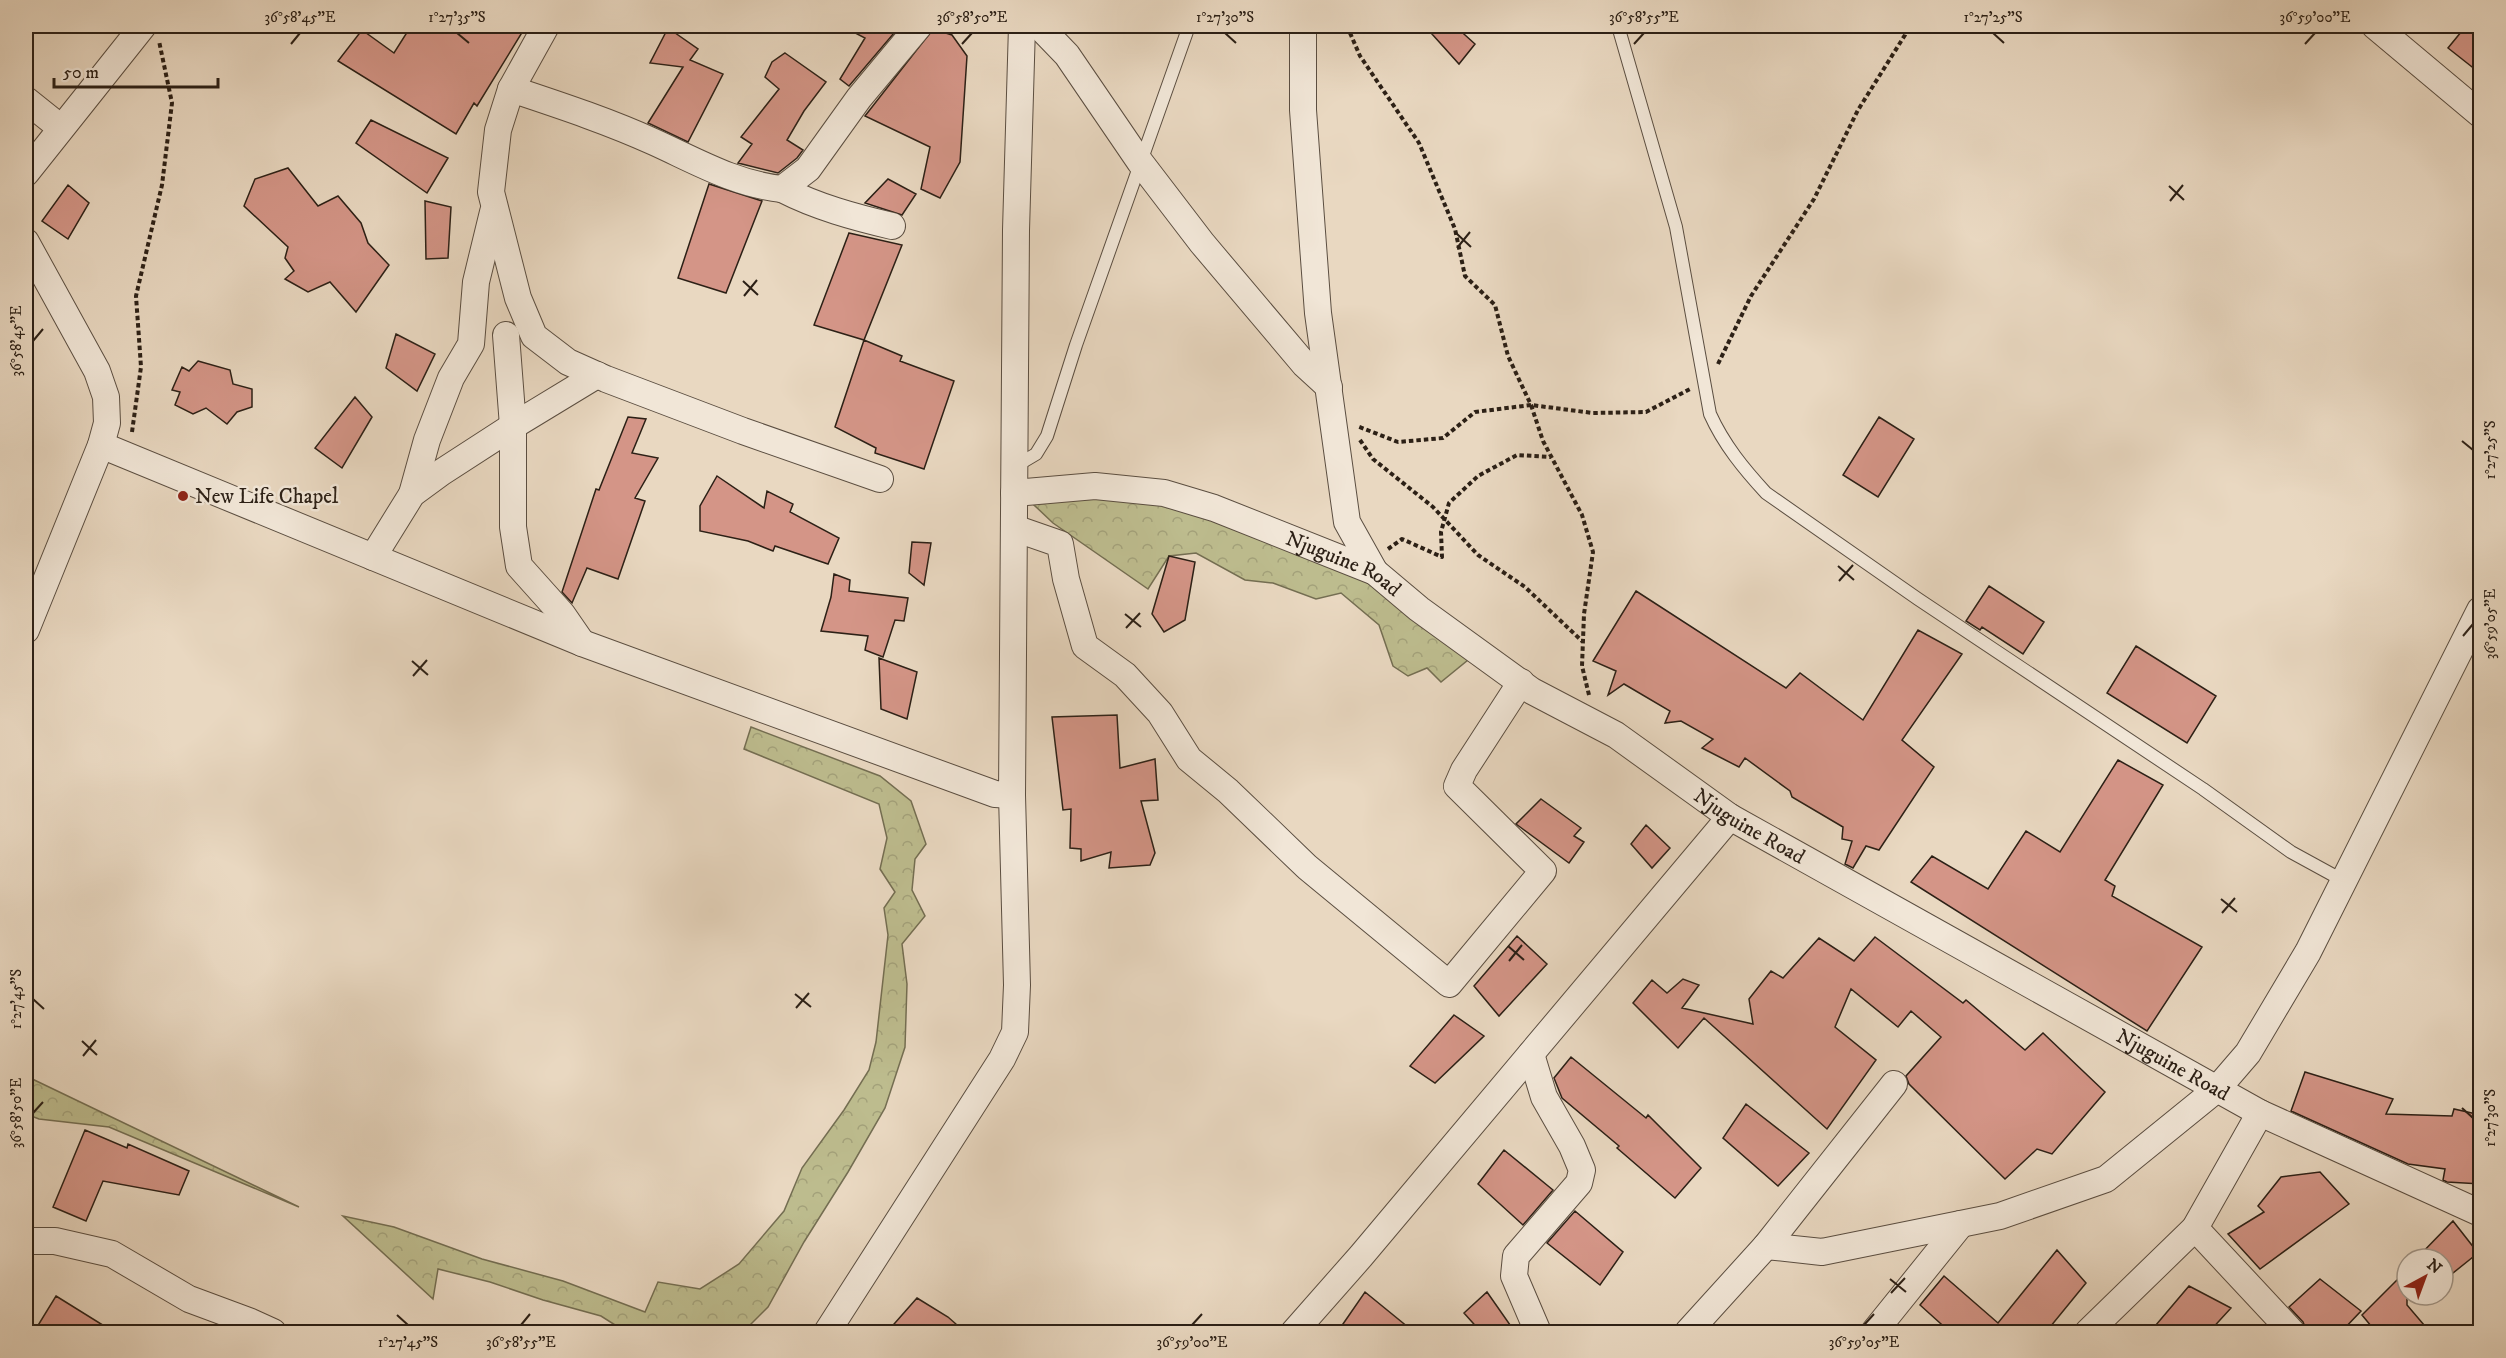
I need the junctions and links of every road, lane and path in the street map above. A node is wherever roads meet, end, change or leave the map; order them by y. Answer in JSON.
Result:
{"nodes":[{"id":1,"x":546,"y":26,"type":"edge"},
{"id":2,"x":919,"y":26,"type":"edge"},
{"id":3,"x":1022,"y":26,"type":"edge"},
{"id":4,"x":1039,"y":26,"type":"edge"},
{"id":5,"x":1189,"y":26,"type":"edge"},
{"id":6,"x":1303,"y":26,"type":"edge"},
{"id":7,"x":1347,"y":26,"type":"edge"},
{"id":8,"x":1618,"y":26,"type":"edge"},
{"id":9,"x":1908,"y":26,"type":"edge"},
{"id":10,"x":2374,"y":26,"type":"edge"},
{"id":11,"x":151,"y":31,"type":"edge"},
{"id":12,"x":511,"y":89,"type":"junction"},
{"id":13,"x":26,"y":100,"type":"edge"},
{"id":14,"x":2481,"y":114,"type":"edge"},
{"id":15,"x":61,"y":128,"type":"junction"},
{"id":16,"x":1140,"y":162,"type":"junction"},
{"id":17,"x":26,"y":173,"type":"edge"},
{"id":18,"x":782,"y":189,"type":"junction"},
{"id":19,"x":495,"y":208,"type":"junction"},
{"id":20,"x":892,"y":226,"type":"dead end"},
{"id":21,"x":26,"y":242,"type":"edge"},
{"id":22,"x":472,"y":333,"type":"junction"},
{"id":23,"x":506,"y":335,"type":"junction"},
{"id":24,"x":534,"y":336,"type":"junction"},
{"id":25,"x":597,"y":375,"type":"junction"},
{"id":26,"x":1704,"y":386,"type":"junction"},
{"id":27,"x":1329,"y":387,"type":"junction"},
{"id":28,"x":1531,"y":405,"type":"junction"},
{"id":29,"x":1340,"y":419,"type":"junction"},
{"id":30,"x":513,"y":426,"type":"junction"},
{"id":31,"x":101,"y":445,"type":"junction"},
{"id":32,"x":129,"y":457,"type":"junction"},
{"id":33,"x":1551,"y":457,"type":"junction"},
{"id":34,"x":1014,"y":467,"type":"junction"},
{"id":35,"x":880,"y":479,"type":"dead end"},
{"id":36,"x":1014,"y":493,"type":"junction"},
{"id":37,"x":412,"y":494,"type":"junction"},
{"id":38,"x":1445,"y":519,"type":"junction"},
{"id":39,"x":1014,"y":528,"type":"junction"},
{"id":40,"x":373,"y":557,"type":"junction"},
{"id":41,"x":1372,"y":567,"type":"junction"},
{"id":42,"x":2481,"y":610,"type":"edge"},
{"id":43,"x":26,"y":630,"type":"edge"},
{"id":44,"x":1583,"y":642,"type":"junction"},
{"id":45,"x":582,"y":643,"type":"junction"},
{"id":46,"x":1521,"y":682,"type":"junction"},
{"id":47,"x":1596,"y":725,"type":"junction"},
{"id":48,"x":1012,"y":795,"type":"junction"},
{"id":49,"x":1730,"y":817,"type":"junction"},
{"id":50,"x":2344,"y":880,"type":"junction"},
{"id":51,"x":1531,"y":1054,"type":"junction"},
{"id":52,"x":1894,"y":1084,"type":"dead end"},
{"id":53,"x":2217,"y":1089,"type":"junction"},
{"id":54,"x":2260,"y":1113,"type":"junction"},
{"id":55,"x":2481,"y":1213,"type":"edge"},
{"id":56,"x":1961,"y":1224,"type":"junction"},
{"id":57,"x":2195,"y":1228,"type":"junction"},
{"id":58,"x":26,"y":1241,"type":"edge"},
{"id":59,"x":1766,"y":1246,"type":"junction"},
{"id":60,"x":2284,"y":1330,"type":"edge"},
{"id":61,"x":273,"y":1332,"type":"edge"},
{"id":62,"x":827,"y":1332,"type":"edge"},
{"id":63,"x":1294,"y":1332,"type":"edge"},
{"id":64,"x":1538,"y":1332,"type":"edge"},
{"id":65,"x":1688,"y":1332,"type":"edge"},
{"id":66,"x":1874,"y":1332,"type":"edge"},
{"id":67,"x":2088,"y":1332,"type":"edge"}],
"edges":[{"from":1,"to":12,"type":"street"},
{"from":2,"to":18,"type":"street"},
{"from":3,"to":34,"type":"street"},
{"from":4,"to":16,"type":"street"},
{"from":5,"to":16,"type":"lane"},
{"from":6,"to":27,"type":"street"},
{"from":7,"to":28,"type":"path"},
{"from":8,"to":26,"type":"lane"},
{"from":9,"to":26,"type":"path"},
{"from":10,"to":14,"type":"street"},
{"from":11,"to":15,"type":"street"},
{"from":11,"to":32,"type":"path"},
{"from":12,"to":18,"type":"street"},
{"from":12,"to":19,"type":"street"},
{"from":13,"to":15,"type":"street"},
{"from":15,"to":17,"type":"street"},
{"from":16,"to":27,"type":"street"},
{"from":16,"to":34,"type":"lane"},
{"from":18,"to":20,"type":"street"},
{"from":19,"to":22,"type":"street"},
{"from":19,"to":24,"type":"street"},
{"from":21,"to":31,"type":"street"},
{"from":22,"to":23,"type":"street"},
{"from":22,"to":37,"type":"street"},
{"from":23,"to":24,"type":"street"},
{"from":23,"to":30,"type":"street"},
{"from":24,"to":25,"type":"street"},
{"from":25,"to":30,"type":"street"},
{"from":25,"to":35,"type":"street"},
{"from":26,"to":28,"type":"path"},
{"from":26,"to":50,"type":"lane"},
{"from":27,"to":29,"type":"street"},
{"from":28,"to":29,"type":"path"},
{"from":28,"to":33,"type":"path"},
{"from":29,"to":38,"type":"path"},
{"from":29,"to":41,"type":"street"},
{"from":30,"to":37,"type":"street"},
{"from":30,"to":45,"type":"street"},
{"from":31,"to":32,"type":"street"},
{"from":31,"to":43,"type":"street"},
{"from":32,"to":40,"type":"street"},
{"from":33,"to":38,"type":"path"},
{"from":33,"to":44,"type":"path"},
{"from":34,"to":36,"type":"street"},
{"from":36,"to":39,"type":"street"},
{"from":36,"to":41,"type":"street","name":"Njuguine Road"},
{"from":37,"to":40,"type":"street"},
{"from":38,"to":41,"type":"path"},
{"from":38,"to":44,"type":"path"},
{"from":39,"to":46,"type":"street"},
{"from":39,"to":48,"type":"street"},
{"from":40,"to":45,"type":"street"},
{"from":41,"to":46,"type":"street","name":"Njuguine Road"},
{"from":42,"to":50,"type":"street"},
{"from":44,"to":47,"type":"path"},
{"from":45,"to":48,"type":"street"},
{"from":46,"to":47,"type":"street","name":"Njuguine Road"},
{"from":47,"to":49,"type":"street","name":"Njuguine Road"},
{"from":48,"to":62,"type":"street"},
{"from":49,"to":51,"type":"street"},
{"from":49,"to":53,"type":"street","name":"Njuguine Road"},
{"from":50,"to":53,"type":"street"},
{"from":51,"to":63,"type":"street"},
{"from":51,"to":64,"type":"street"},
{"from":52,"to":59,"type":"street"},
{"from":53,"to":54,"type":"street","name":"Njuguine Road"},
{"from":53,"to":56,"type":"street"},
{"from":54,"to":55,"type":"street","name":"Njuguine Road"},
{"from":54,"to":57,"type":"street"},
{"from":56,"to":59,"type":"street"},
{"from":56,"to":66,"type":"street"},
{"from":57,"to":60,"type":"street"},
{"from":57,"to":67,"type":"street"},
{"from":58,"to":61,"type":"street"},
{"from":59,"to":65,"type":"street"}]}
